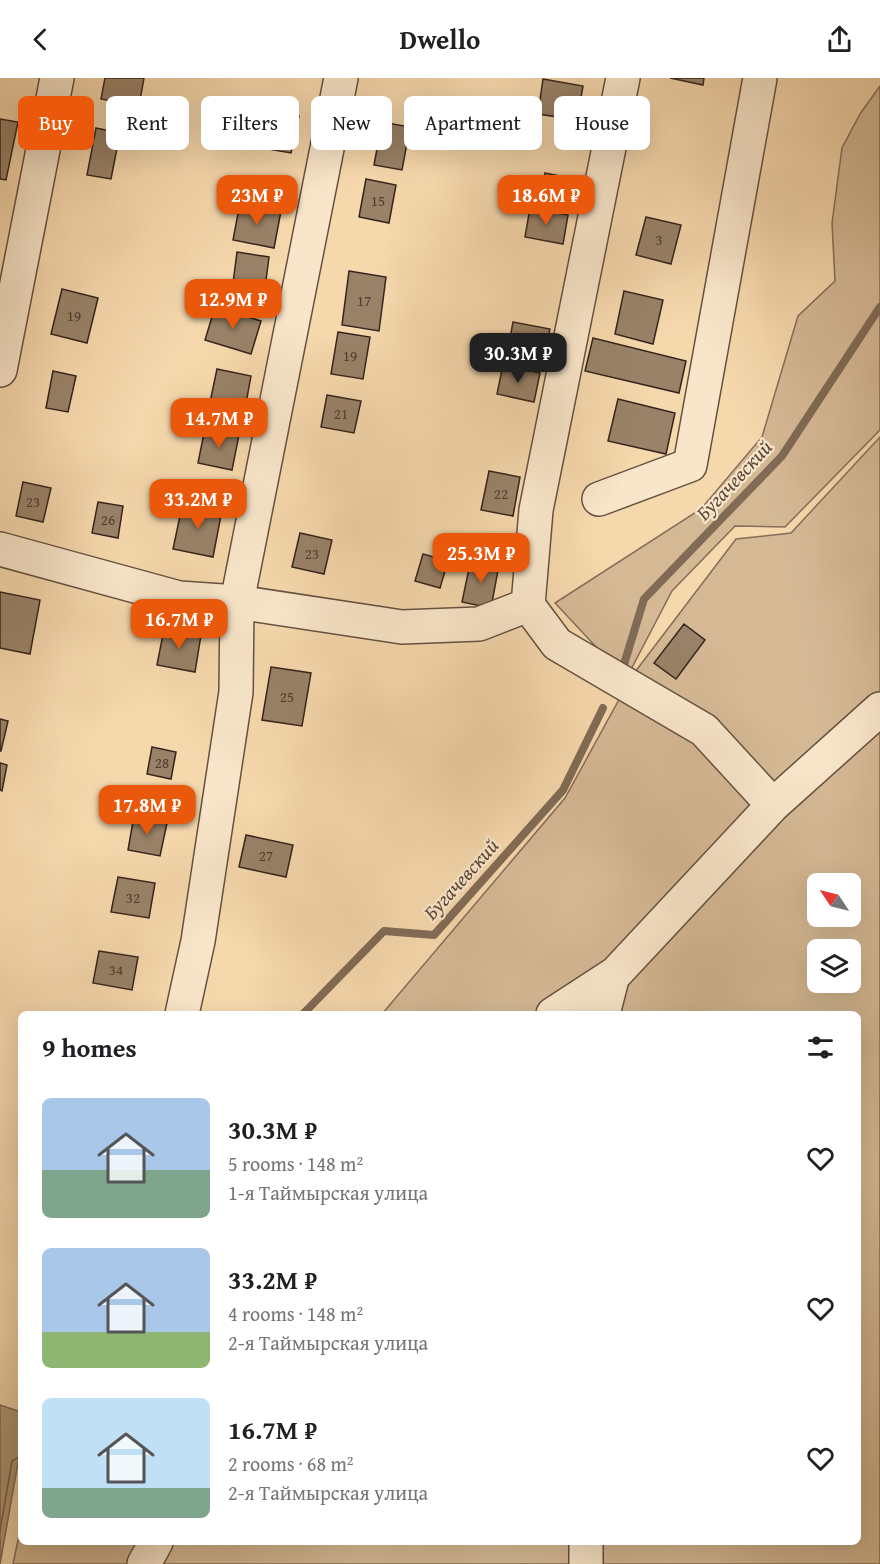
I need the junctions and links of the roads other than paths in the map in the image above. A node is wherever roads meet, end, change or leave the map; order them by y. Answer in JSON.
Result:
{"nodes":[{"id":1,"x":57,"y":78,"type":"edge"},
{"id":2,"x":341,"y":78,"type":"edge"},
{"id":3,"x":623,"y":78,"type":"edge"},
{"id":4,"x":759,"y":78,"type":"edge"},
{"id":5,"x":0,"y":370,"type":"edge"},
{"id":6,"x":599,"y":499,"type":"dead end"},
{"id":7,"x":0,"y":549,"type":"edge"},
{"id":8,"x":237,"y":602,"type":"junction"},
{"id":9,"x":528,"y":605,"type":"junction"},
{"id":10,"x":880,"y":709,"type":"edge"},
{"id":11,"x":773,"y":805,"type":"junction"},
{"id":12,"x":613,"y":975,"type":"junction"},
{"id":13,"x":183,"y":1011,"type":"edge"},
{"id":14,"x":558,"y":1011,"type":"edge"},
{"id":15,"x":604,"y":1011,"type":"edge"},
{"id":16,"x":154,"y":1545,"type":"edge"},
{"id":17,"x":585,"y":1545,"type":"edge"},
{"id":18,"x":144,"y":1564,"type":"edge"},
{"id":19,"x":586,"y":1564,"type":"edge"}],
"edges":[{"from":1,"to":5,"type":"street"},
{"from":2,"to":8,"type":"street"},
{"from":3,"to":9,"type":"street"},
{"from":4,"to":6,"type":"street"},
{"from":7,"to":8,"type":"street"},
{"from":8,"to":9,"type":"street"},
{"from":8,"to":13,"type":"street"},
{"from":9,"to":11,"type":"street"},
{"from":10,"to":11,"type":"street"},
{"from":11,"to":12,"type":"street"},
{"from":12,"to":14,"type":"street"},
{"from":12,"to":15,"type":"street"},
{"from":16,"to":18,"type":"street"},
{"from":17,"to":19,"type":"street"}]}
